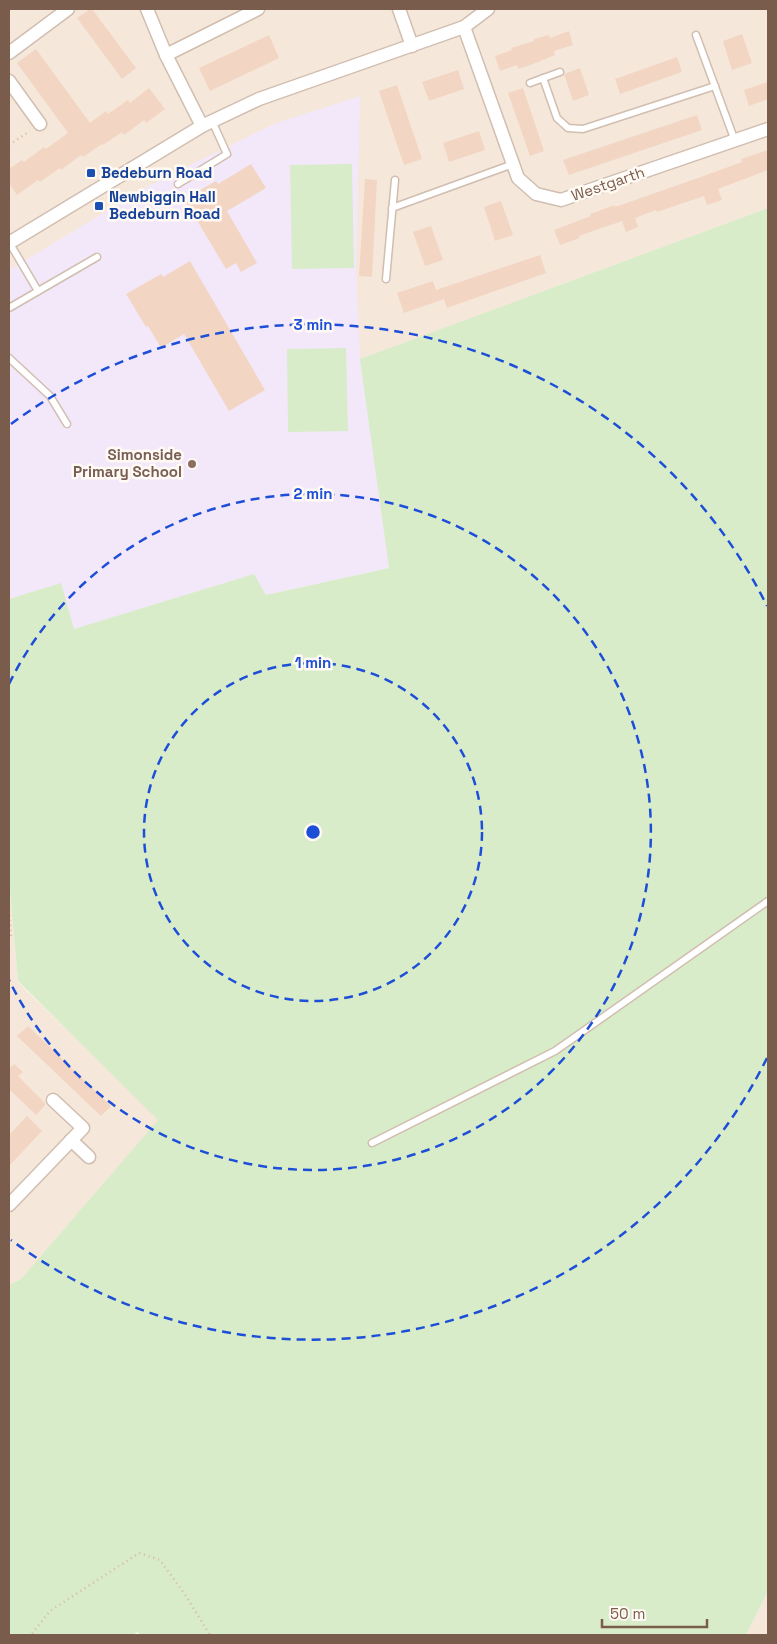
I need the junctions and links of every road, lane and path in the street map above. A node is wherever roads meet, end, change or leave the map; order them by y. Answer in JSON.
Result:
{"nodes":[{"id":1,"x":68,"y":9,"type":"edge"},
{"id":2,"x":147,"y":9,"type":"edge"},
{"id":3,"x":258,"y":9,"type":"edge"},
{"id":4,"x":399,"y":9,"type":"edge"},
{"id":5,"x":488,"y":9,"type":"edge"},
{"id":6,"x":464,"y":27,"type":"junction"},
{"id":7,"x":696,"y":35,"type":"dead end"},
{"id":8,"x":412,"y":46,"type":"junction"},
{"id":9,"x":9,"y":53,"type":"edge"},
{"id":10,"x":166,"y":56,"type":"junction"},
{"id":11,"x":560,"y":72,"type":"dead end"},
{"id":12,"x":543,"y":78,"type":"junction"},
{"id":13,"x":9,"y":81,"type":"edge"},
{"id":14,"x":530,"y":83,"type":"dead end"},
{"id":15,"x":715,"y":86,"type":"junction"},
{"id":16,"x":40,"y":124,"type":"joint"},
{"id":17,"x":207,"y":124,"type":"junction"},
{"id":18,"x":768,"y":129,"type":"edge"},
{"id":19,"x":735,"y":140,"type":"junction"},
{"id":20,"x":9,"y":145,"type":"edge"},
{"id":21,"x":513,"y":164,"type":"junction"},
{"id":22,"x":395,"y":180,"type":"dead end"},
{"id":23,"x":178,"y":184,"type":"dead end"},
{"id":24,"x":392,"y":208,"type":"junction"},
{"id":25,"x":9,"y":243,"type":"edge"},
{"id":26,"x":97,"y":257,"type":"dead end"},
{"id":27,"x":386,"y":279,"type":"dead end"},
{"id":28,"x":38,"y":291,"type":"junction"},
{"id":29,"x":9,"y":308,"type":"edge"},
{"id":30,"x":9,"y":358,"type":"edge"},
{"id":31,"x":67,"y":424,"type":"dead end"},
{"id":32,"x":768,"y":901,"type":"edge"},
{"id":33,"x":9,"y":910,"type":"edge"},
{"id":34,"x":10,"y":934,"type":"edge"},
{"id":35,"x":9,"y":939,"type":"edge"},
{"id":36,"x":53,"y":1100,"type":"dead end"},
{"id":37,"x":71,"y":1140,"type":"junction"},
{"id":38,"x":372,"y":1143,"type":"dead end"},
{"id":39,"x":89,"y":1157,"type":"dead end"},
{"id":40,"x":9,"y":1205,"type":"edge"},
{"id":41,"x":28,"y":1635,"type":"edge"},
{"id":42,"x":210,"y":1635,"type":"edge"}],
"edges":[{"from":1,"to":9,"type":"street"},
{"from":2,"to":10,"type":"street"},
{"from":3,"to":10,"type":"street"},
{"from":4,"to":8,"type":"street"},
{"from":5,"to":6,"type":"street"},
{"from":6,"to":8,"type":"street"},
{"from":6,"to":21,"type":"street","name":"Westgarth"},
{"from":7,"to":15,"type":"lane"},
{"from":8,"to":17,"type":"street"},
{"from":10,"to":17,"type":"street"},
{"from":11,"to":12,"type":"lane"},
{"from":12,"to":14,"type":"lane"},
{"from":12,"to":15,"type":"lane"},
{"from":13,"to":16,"type":"street"},
{"from":15,"to":19,"type":"lane"},
{"from":16,"to":20,"type":"path"},
{"from":17,"to":23,"type":"lane"},
{"from":17,"to":25,"type":"street"},
{"from":18,"to":19,"type":"street","name":"Westgarth"},
{"from":19,"to":21,"type":"street","name":"Westgarth"},
{"from":21,"to":24,"type":"lane"},
{"from":22,"to":24,"type":"lane"},
{"from":24,"to":27,"type":"lane"},
{"from":25,"to":28,"type":"lane"},
{"from":26,"to":28,"type":"lane"},
{"from":28,"to":29,"type":"lane"},
{"from":30,"to":31,"type":"lane"},
{"from":32,"to":38,"type":"lane"},
{"from":33,"to":34,"type":"path"},
{"from":34,"to":35,"type":"path"},
{"from":36,"to":37,"type":"street"},
{"from":37,"to":39,"type":"street"},
{"from":37,"to":40,"type":"street"},
{"from":41,"to":42,"type":"path"}]}
